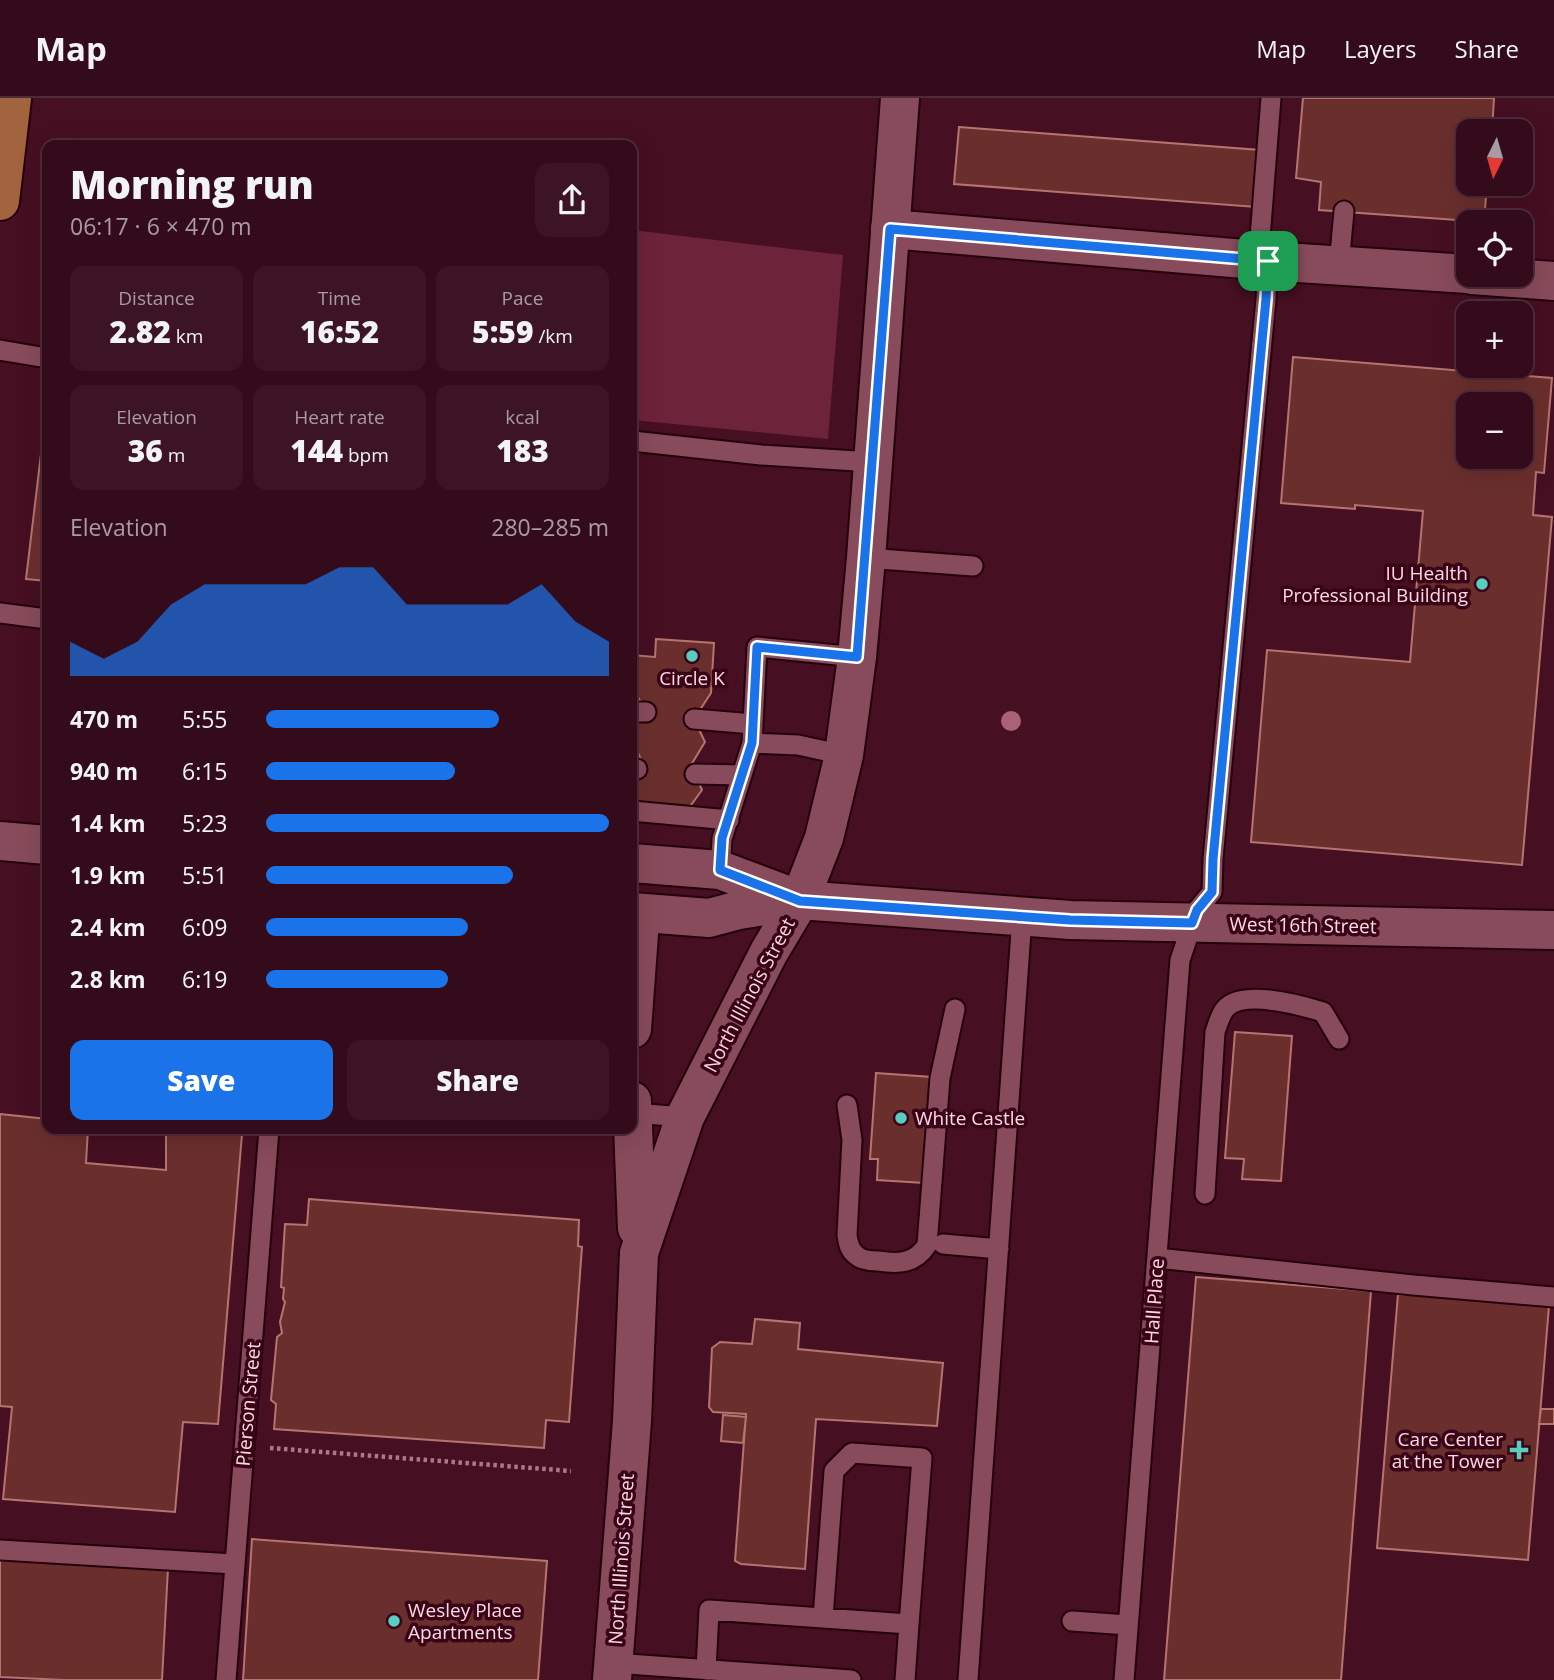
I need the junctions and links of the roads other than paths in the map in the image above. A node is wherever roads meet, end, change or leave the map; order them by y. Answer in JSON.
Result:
{"nodes":[{"id":1,"x":12,"y":98,"type":"edge"},
{"id":2,"x":901,"y":98,"type":"edge"},
{"id":3,"x":1271,"y":98,"type":"edge"},
{"id":4,"x":0,"y":201,"type":"edge"},
{"id":5,"x":1344,"y":211,"type":"dead end"},
{"id":6,"x":890,"y":229,"type":"junction"},
{"id":7,"x":1268,"y":261,"type":"junction"},
{"id":8,"x":1339,"y":265,"type":"junction"},
{"id":9,"x":1456,"y":274,"type":"edge"},
{"id":10,"x":1533,"y":280,"type":"edge"},
{"id":11,"x":1554,"y":281,"type":"edge"},
{"id":12,"x":0,"y":350,"type":"edge"},
{"id":13,"x":42,"y":357,"type":"edge"},
{"id":14,"x":637,"y":443,"type":"edge"},
{"id":15,"x":873,"y":462,"type":"junction"},
{"id":16,"x":866,"y":558,"type":"junction"},
{"id":17,"x":973,"y":566,"type":"dead end"},
{"id":18,"x":0,"y":613,"type":"edge"},
{"id":19,"x":42,"y":618,"type":"edge"},
{"id":20,"x":857,"y":657,"type":"junction"},
{"id":21,"x":694,"y":719,"type":"dead end"},
{"id":22,"x":752,"y":734,"type":"junction"},
{"id":23,"x":844,"y":755,"type":"junction"},
{"id":24,"x":695,"y":774,"type":"dead end"},
{"id":25,"x":742,"y":775,"type":"junction"},
{"id":26,"x":637,"y":811,"type":"edge"},
{"id":27,"x":729,"y":820,"type":"junction"},
{"id":28,"x":0,"y":841,"type":"edge"},
{"id":29,"x":42,"y":845,"type":"edge"},
{"id":30,"x":637,"y":863,"type":"edge"},
{"id":31,"x":720,"y":870,"type":"junction"},
{"id":32,"x":800,"y":901,"type":"junction"},
{"id":33,"x":637,"y":912,"type":"edge"},
{"id":34,"x":1023,"y":917,"type":"junction"},
{"id":35,"x":1192,"y":923,"type":"junction"},
{"id":36,"x":637,"y":925,"type":"edge"},
{"id":37,"x":1554,"y":930,"type":"edge"},
{"id":38,"x":637,"y":961,"type":"edge"},
{"id":39,"x":955,"y":1009,"type":"dead end"},
{"id":40,"x":1339,"y":1039,"type":"dead end"},
{"id":41,"x":847,"y":1105,"type":"dead end"},
{"id":42,"x":637,"y":1113,"type":"edge"},
{"id":43,"x":685,"y":1117,"type":"junction"},
{"id":44,"x":269,"y":1134,"type":"edge"},
{"id":45,"x":633,"y":1134,"type":"edge"},
{"id":46,"x":1206,"y":1194,"type":"dead end"},
{"id":47,"x":943,"y":1244,"type":"dead end"},
{"id":48,"x":999,"y":1249,"type":"junction"},
{"id":49,"x":639,"y":1253,"type":"junction"},
{"id":50,"x":1157,"y":1258,"type":"junction"},
{"id":51,"x":1554,"y":1297,"type":"edge"},
{"id":52,"x":0,"y":1550,"type":"edge"},
{"id":53,"x":234,"y":1564,"type":"junction"},
{"id":54,"x":823,"y":1618,"type":"junction"},
{"id":55,"x":1072,"y":1620,"type":"dead end"},
{"id":56,"x":909,"y":1623,"type":"junction"},
{"id":57,"x":1128,"y":1625,"type":"junction"},
{"id":58,"x":706,"y":1670,"type":"junction"},
{"id":59,"x":613,"y":1672,"type":"edge"},
{"id":60,"x":226,"y":1680,"type":"edge"},
{"id":61,"x":851,"y":1680,"type":"edge"},
{"id":62,"x":905,"y":1680,"type":"edge"},
{"id":63,"x":968,"y":1680,"type":"edge"},
{"id":64,"x":1124,"y":1680,"type":"edge"}],
"edges":[{"from":1,"to":4,"type":"main road"},
{"from":2,"to":6,"type":"main road","name":"North Illinois Street"},
{"from":3,"to":7,"type":"lane","name":"Hall Place"},
{"from":5,"to":8,"type":"lane"},
{"from":6,"to":7,"type":"main road"},
{"from":6,"to":15,"type":"main road","name":"North Illinois Street"},
{"from":7,"to":8,"type":"main road"},
{"from":7,"to":35,"type":"lane","name":"Hall Place"},
{"from":8,"to":9,"type":"main road"},
{"from":10,"to":11,"type":"main road"},
{"from":12,"to":13,"type":"lane"},
{"from":14,"to":15,"type":"lane"},
{"from":15,"to":16,"type":"main road","name":"North Illinois Street"},
{"from":16,"to":17,"type":"lane"},
{"from":16,"to":20,"type":"main road","name":"North Illinois Street"},
{"from":18,"to":19,"type":"lane"},
{"from":20,"to":22,"type":"lane"},
{"from":20,"to":23,"type":"main road","name":"North Illinois Street"},
{"from":21,"to":22,"type":"lane"},
{"from":22,"to":23,"type":"lane"},
{"from":22,"to":25,"type":"lane"},
{"from":23,"to":32,"type":"main road","name":"North Illinois Street"},
{"from":24,"to":25,"type":"lane"},
{"from":25,"to":27,"type":"lane"},
{"from":26,"to":27,"type":"lane"},
{"from":27,"to":31,"type":"lane"},
{"from":28,"to":29,"type":"main road"},
{"from":30,"to":31,"type":"main road","name":"West 16th Street"},
{"from":31,"to":32,"type":"main road","name":"West 16th Street"},
{"from":32,"to":33,"type":"main road","name":"West 16th Street"},
{"from":32,"to":34,"type":"main road","name":"West 16th Street"},
{"from":32,"to":43,"type":"main road","name":"North Illinois Street"},
{"from":34,"to":35,"type":"main road","name":"West 16th Street"},
{"from":34,"to":48,"type":"lane"},
{"from":35,"to":37,"type":"main road","name":"West 16th Street"},
{"from":35,"to":50,"type":"lane","name":"Hall Place"},
{"from":36,"to":38,"type":"main road"},
{"from":39,"to":41,"type":"lane"},
{"from":40,"to":46,"type":"lane"},
{"from":42,"to":43,"type":"lane"},
{"from":43,"to":49,"type":"main road","name":"North Illinois Street"},
{"from":44,"to":53,"type":"lane","name":"Pierson Street"},
{"from":45,"to":49,"type":"main road"},
{"from":47,"to":48,"type":"lane"},
{"from":48,"to":63,"type":"lane"},
{"from":49,"to":59,"type":"main road","name":"North Illinois Street"},
{"from":50,"to":51,"type":"lane"},
{"from":50,"to":57,"type":"lane","name":"Hall Place"},
{"from":52,"to":53,"type":"lane"},
{"from":53,"to":60,"type":"lane","name":"Pierson Street"},
{"from":54,"to":56,"type":"lane"},
{"from":54,"to":56,"type":"lane"},
{"from":54,"to":58,"type":"lane"},
{"from":55,"to":57,"type":"lane"},
{"from":56,"to":62,"type":"lane"},
{"from":57,"to":64,"type":"lane","name":"Hall Place"},
{"from":58,"to":59,"type":"lane"},
{"from":58,"to":61,"type":"lane"}]}
